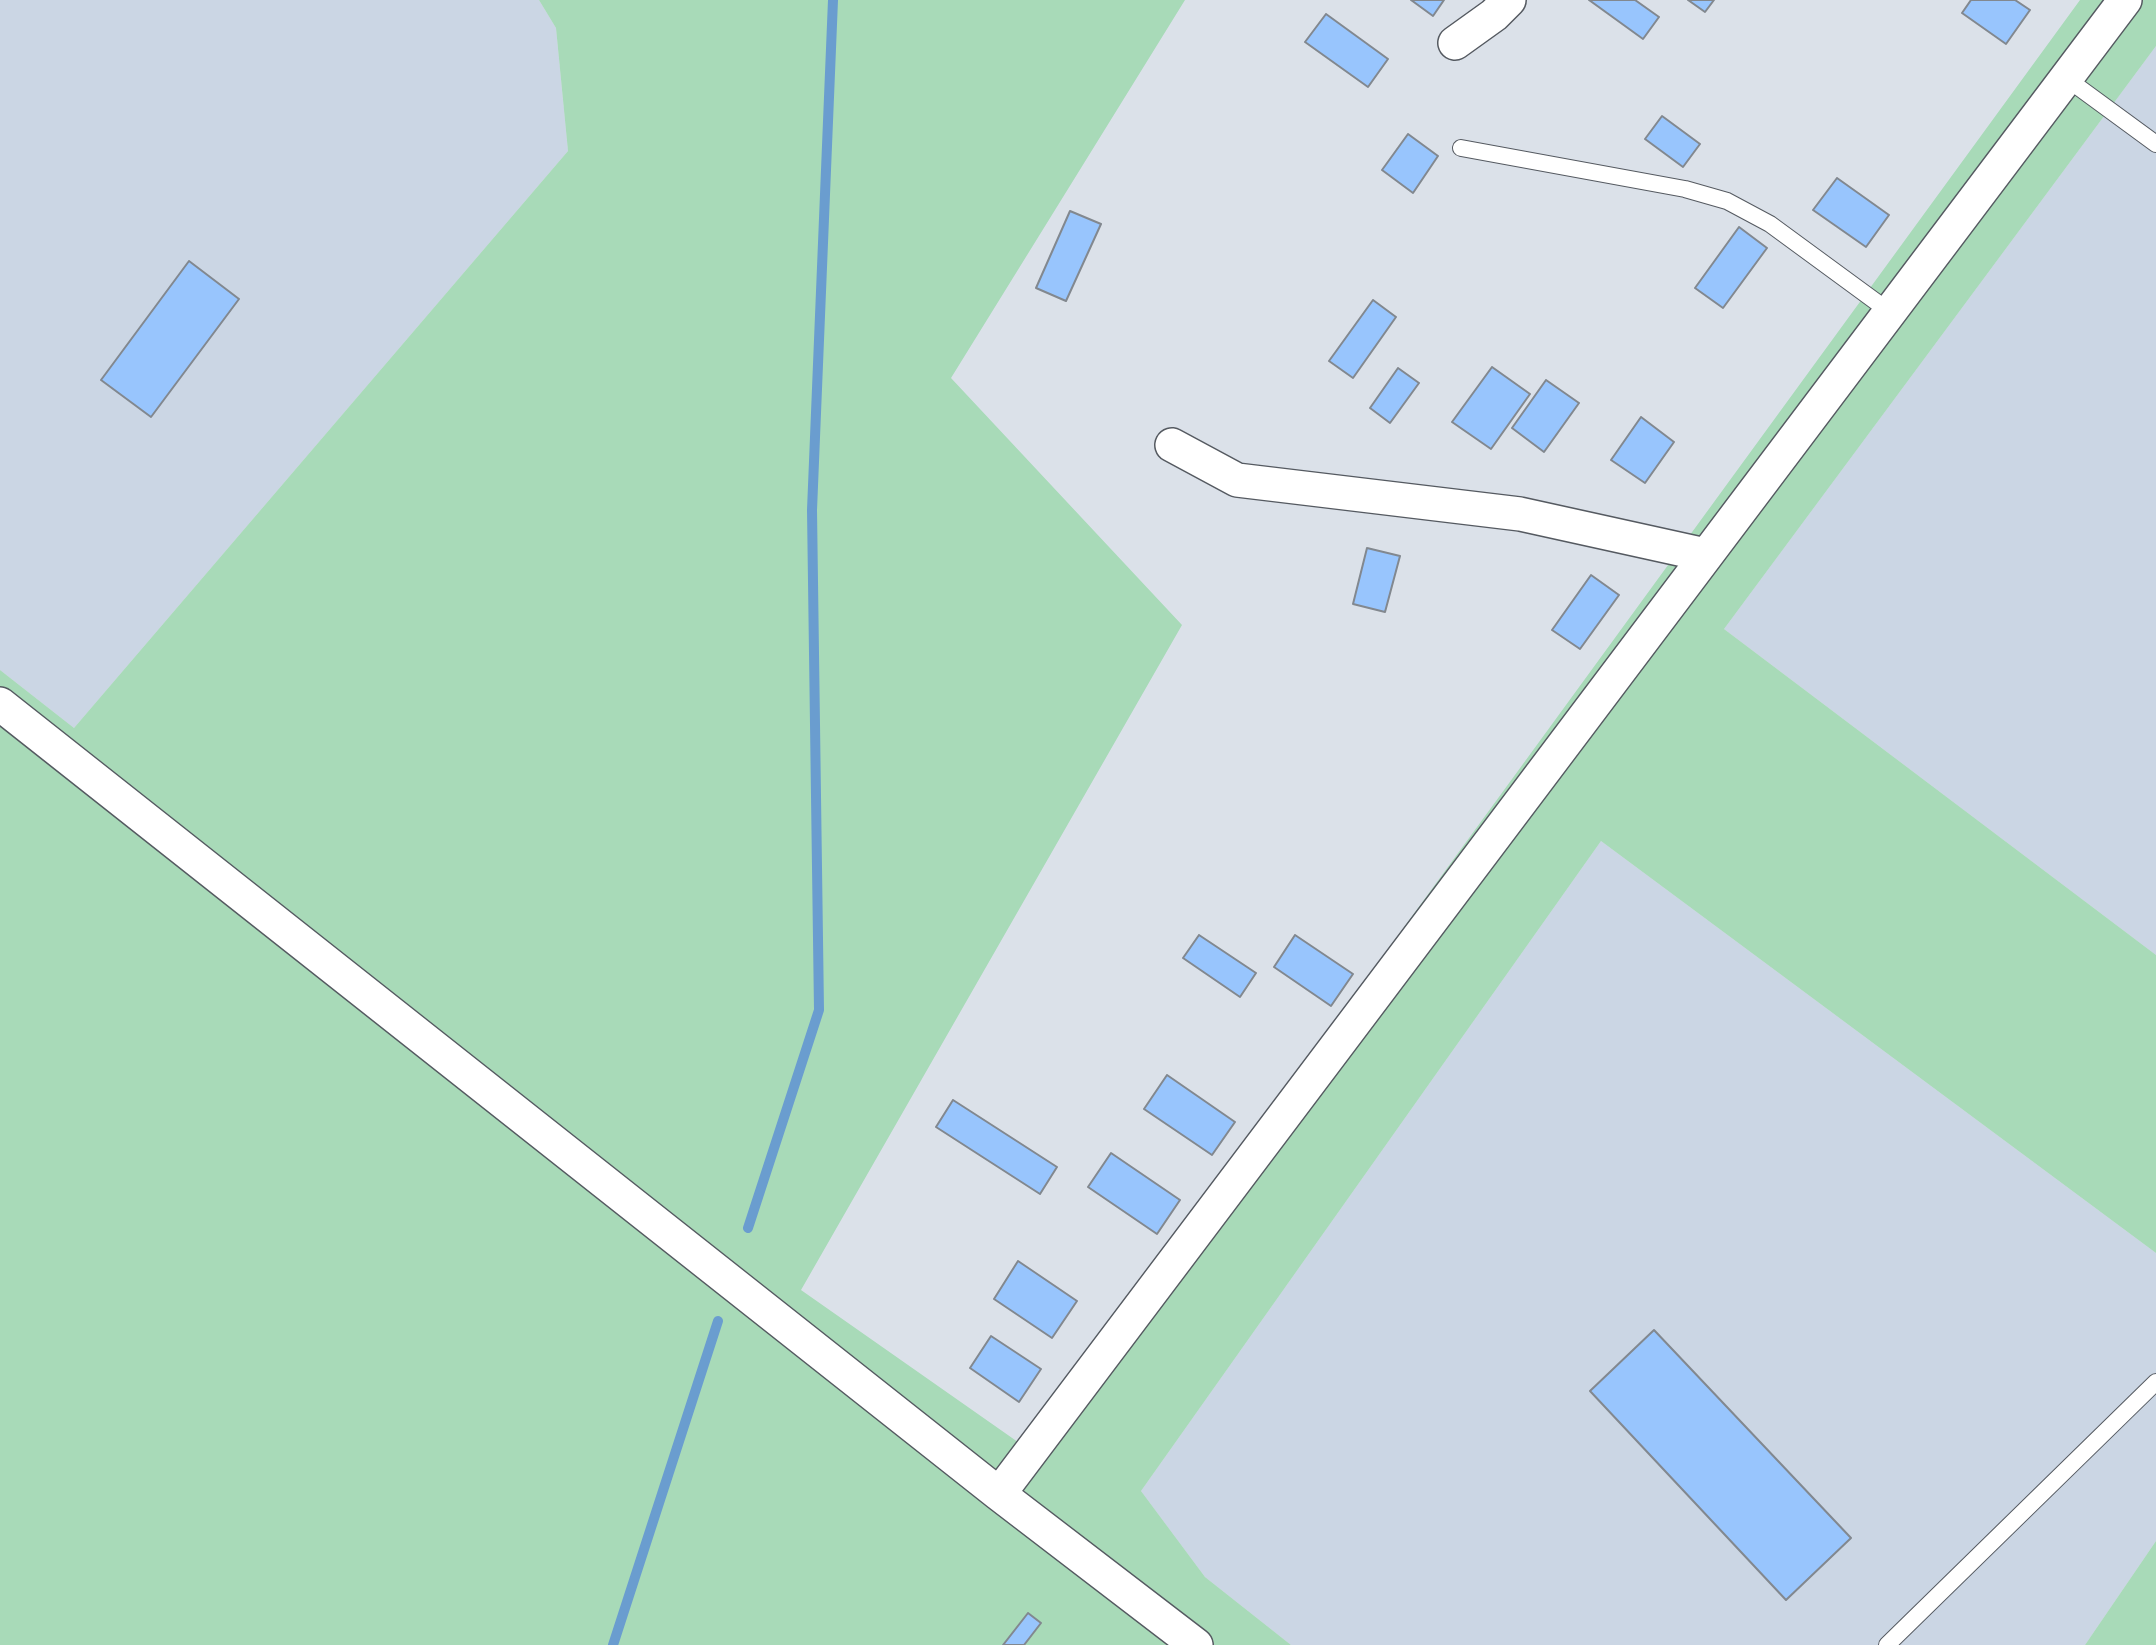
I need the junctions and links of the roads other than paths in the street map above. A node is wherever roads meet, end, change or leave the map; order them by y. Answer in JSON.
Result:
{"nodes":[{"id":1,"x":1509,"y":0,"type":"edge"},
{"id":2,"x":2124,"y":0,"type":"edge"},
{"id":3,"x":1455,"y":43,"type":"dead end"},
{"id":4,"x":2066,"y":78,"type":"junction"},
{"id":5,"x":2156,"y":144,"type":"edge"},
{"id":6,"x":1461,"y":148,"type":"dead end"},
{"id":7,"x":1890,"y":312,"type":"junction"},
{"id":8,"x":1172,"y":446,"type":"dead end"},
{"id":9,"x":1706,"y":555,"type":"junction"},
{"id":10,"x":0,"y":704,"type":"edge"},
{"id":11,"x":2156,"y":1382,"type":"edge"},
{"id":12,"x":999,"y":1494,"type":"junction"},
{"id":13,"x":1196,"y":1645,"type":"edge"},
{"id":14,"x":1887,"y":1645,"type":"edge"}],
"edges":[{"from":1,"to":3,"type":"street"},
{"from":2,"to":4,"type":"street"},
{"from":4,"to":5,"type":"lane"},
{"from":4,"to":7,"type":"street"},
{"from":6,"to":7,"type":"lane"},
{"from":7,"to":9,"type":"street"},
{"from":8,"to":9,"type":"street"},
{"from":9,"to":12,"type":"street"},
{"from":10,"to":12,"type":"street"},
{"from":11,"to":14,"type":"lane"},
{"from":12,"to":13,"type":"street"}]}
